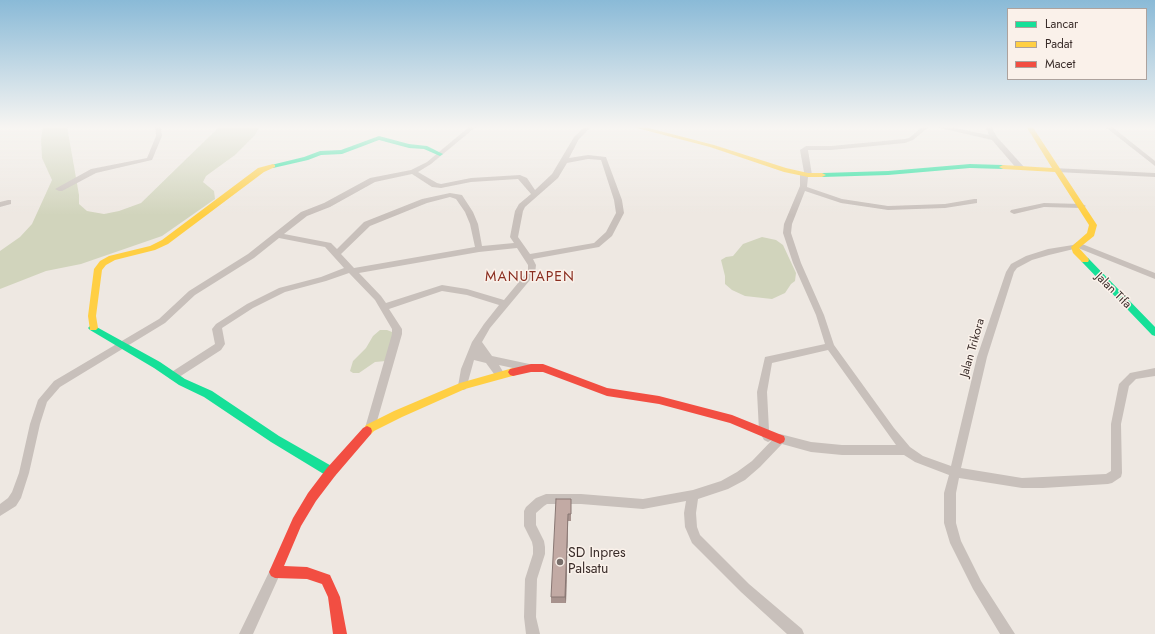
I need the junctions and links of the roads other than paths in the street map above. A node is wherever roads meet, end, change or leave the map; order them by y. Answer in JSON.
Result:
{"nodes":[{"id":1,"x":152,"y":156,"type":"edge"},
{"id":2,"x":314,"y":156,"type":"edge"},
{"id":3,"x":438,"y":156,"type":"edge"},
{"id":4,"x":568,"y":156,"type":"edge"},
{"id":5,"x":741,"y":156,"type":"edge"},
{"id":6,"x":804,"y":156,"type":"edge"},
{"id":7,"x":1010,"y":156,"type":"edge"},
{"id":8,"x":1048,"y":156,"type":"edge"},
{"id":9,"x":1144,"y":156,"type":"edge"},
{"id":10,"x":565,"y":161,"type":"junction"},
{"id":11,"x":1155,"y":164,"type":"edge"},
{"id":12,"x":1020,"y":166,"type":"junction"},
{"id":13,"x":1057,"y":170,"type":"junction"},
{"id":14,"x":413,"y":172,"type":"junction"},
{"id":15,"x":806,"y":175,"type":"junction"},
{"id":16,"x":1155,"y":175,"type":"edge"},
{"id":17,"x":803,"y":188,"type":"junction"},
{"id":18,"x":59,"y":189,"type":"dead end"},
{"id":19,"x":535,"y":195,"type":"junction"},
{"id":20,"x":974,"y":201,"type":"dead end"},
{"id":21,"x":8,"y":202,"type":"dead end"},
{"id":22,"x":0,"y":205,"type":"edge"},
{"id":23,"x":1082,"y":206,"type":"junction"},
{"id":24,"x":1014,"y":212,"type":"dead end"},
{"id":25,"x":278,"y":235,"type":"junction"},
{"id":26,"x":518,"y":245,"type":"junction"},
{"id":27,"x":1076,"y":246,"type":"junction"},
{"id":28,"x":479,"y":249,"type":"junction"},
{"id":29,"x":337,"y":254,"type":"junction"},
{"id":30,"x":528,"y":257,"type":"junction"},
{"id":31,"x":351,"y":270,"type":"junction"},
{"id":32,"x":1155,"y":276,"type":"edge"},
{"id":33,"x":506,"y":304,"type":"junction"},
{"id":34,"x":384,"y":307,"type":"junction"},
{"id":35,"x":1155,"y":333,"type":"edge"},
{"id":36,"x":477,"y":342,"type":"junction"},
{"id":37,"x":123,"y":345,"type":"junction"},
{"id":38,"x":830,"y":346,"type":"junction"},
{"id":39,"x":471,"y":356,"type":"junction"},
{"id":40,"x":490,"y":359,"type":"junction"},
{"id":41,"x":531,"y":368,"type":"junction"},
{"id":42,"x":1155,"y":372,"type":"edge"},
{"id":43,"x":500,"y":375,"type":"junction"},
{"id":44,"x":173,"y":376,"type":"junction"},
{"id":45,"x":463,"y":386,"type":"junction"},
{"id":46,"x":370,"y":428,"type":"junction"},
{"id":47,"x":764,"y":431,"type":"junction"},
{"id":48,"x":776,"y":442,"type":"junction"},
{"id":49,"x":906,"y":450,"type":"junction"},
{"id":50,"x":331,"y":472,"type":"junction"},
{"id":51,"x":954,"y":472,"type":"junction"},
{"id":52,"x":693,"y":495,"type":"junction"},
{"id":53,"x":0,"y":511,"type":"edge"},
{"id":54,"x":275,"y":572,"type":"junction"},
{"id":55,"x":246,"y":634,"type":"edge"},
{"id":56,"x":340,"y":634,"type":"edge"},
{"id":57,"x":533,"y":634,"type":"edge"},
{"id":58,"x":797,"y":634,"type":"edge"},
{"id":59,"x":1008,"y":634,"type":"edge"}],
"edges":[{"from":1,"to":18,"type":"street"},
{"from":2,"to":37,"type":"street"},
{"from":3,"to":14,"type":"street"},
{"from":4,"to":10,"type":"street"},
{"from":5,"to":15,"type":"street"},
{"from":6,"to":15,"type":"street"},
{"from":7,"to":12,"type":"street"},
{"from":8,"to":13,"type":"street"},
{"from":9,"to":11,"type":"street"},
{"from":10,"to":19,"type":"street"},
{"from":10,"to":30,"type":"street"},
{"from":12,"to":13,"type":"street"},
{"from":12,"to":15,"type":"street"},
{"from":13,"to":16,"type":"street"},
{"from":13,"to":23,"type":"street"},
{"from":14,"to":19,"type":"street"},
{"from":14,"to":25,"type":"street"},
{"from":15,"to":17,"type":"street"},
{"from":17,"to":20,"type":"street"},
{"from":17,"to":38,"type":"street"},
{"from":19,"to":26,"type":"street"},
{"from":21,"to":22,"type":"street"},
{"from":23,"to":24,"type":"street"},
{"from":23,"to":27,"type":"street"},
{"from":25,"to":29,"type":"street"},
{"from":25,"to":37,"type":"street"},
{"from":26,"to":28,"type":"street"},
{"from":26,"to":30,"type":"street"},
{"from":27,"to":32,"type":"street"},
{"from":27,"to":35,"type":"street","name":"Jalan Tifa"},
{"from":27,"to":51,"type":"street","name":"Jalan Trikora"},
{"from":28,"to":29,"type":"street"},
{"from":28,"to":31,"type":"street"},
{"from":29,"to":31,"type":"street"},
{"from":30,"to":33,"type":"street"},
{"from":31,"to":34,"type":"street"},
{"from":31,"to":44,"type":"street"},
{"from":33,"to":34,"type":"street"},
{"from":33,"to":36,"type":"street"},
{"from":34,"to":46,"type":"street"},
{"from":36,"to":39,"type":"street"},
{"from":36,"to":40,"type":"street"},
{"from":37,"to":44,"type":"street"},
{"from":37,"to":53,"type":"street"},
{"from":38,"to":47,"type":"street"},
{"from":38,"to":49,"type":"street"},
{"from":39,"to":40,"type":"street"},
{"from":39,"to":45,"type":"street"},
{"from":40,"to":41,"type":"street"},
{"from":40,"to":43,"type":"street"},
{"from":41,"to":43,"type":"street"},
{"from":41,"to":47,"type":"street"},
{"from":42,"to":51,"type":"street"},
{"from":43,"to":45,"type":"street"},
{"from":44,"to":50,"type":"street"},
{"from":45,"to":46,"type":"street"},
{"from":46,"to":50,"type":"street"},
{"from":47,"to":48,"type":"street"},
{"from":48,"to":49,"type":"street"},
{"from":48,"to":52,"type":"street"},
{"from":49,"to":51,"type":"street"},
{"from":50,"to":54,"type":"street"},
{"from":51,"to":59,"type":"street","name":"Jalan Trikora"},
{"from":52,"to":57,"type":"street"},
{"from":52,"to":58,"type":"street"},
{"from":54,"to":55,"type":"street"},
{"from":54,"to":56,"type":"street"}]}
